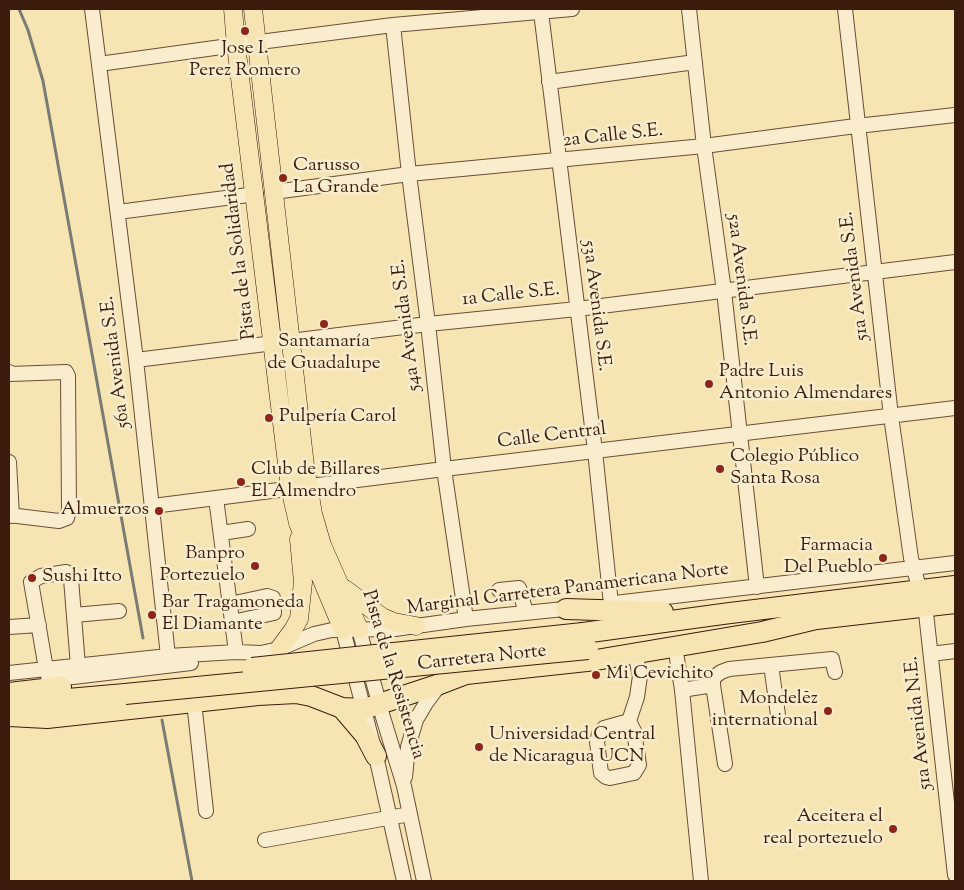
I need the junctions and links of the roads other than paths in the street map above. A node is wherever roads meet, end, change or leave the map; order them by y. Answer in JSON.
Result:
{"nodes":[{"id":1,"x":92,"y":9,"type":"edge"},
{"id":2,"x":234,"y":9,"type":"edge"},
{"id":3,"x":252,"y":9,"type":"edge"},
{"id":4,"x":572,"y":9,"type":"edge"},
{"id":5,"x":689,"y":9,"type":"edge"},
{"id":6,"x":845,"y":9,"type":"edge"},
{"id":7,"x":541,"y":12,"type":"junction"},
{"id":8,"x":393,"y":25,"type":"junction"},
{"id":9,"x":256,"y":42,"type":"junction"},
{"id":10,"x":236,"y":45,"type":"junction"},
{"id":11,"x":695,"y":62,"type":"junction"},
{"id":12,"x":99,"y":64,"type":"junction"},
{"id":13,"x":549,"y":82,"type":"junction"},
{"id":14,"x":955,"y":115,"type":"edge"},
{"id":15,"x":858,"y":126,"type":"junction"},
{"id":16,"x":704,"y":146,"type":"junction"},
{"id":17,"x":558,"y":161,"type":"junction"},
{"id":18,"x":409,"y":174,"type":"junction"},
{"id":19,"x":274,"y":192,"type":"junction"},
{"id":20,"x":256,"y":194,"type":"junction"},
{"id":21,"x":118,"y":212,"type":"junction"},
{"id":22,"x":955,"y":262,"type":"edge"},
{"id":23,"x":875,"y":273,"type":"junction"},
{"id":24,"x":724,"y":291,"type":"junction"},
{"id":25,"x":577,"y":309,"type":"junction"},
{"id":26,"x":428,"y":324,"type":"junction"},
{"id":27,"x":291,"y":341,"type":"junction"},
{"id":28,"x":272,"y":343,"type":"junction"},
{"id":29,"x":136,"y":360,"type":"junction"},
{"id":30,"x":9,"y":372,"type":"edge"},
{"id":31,"x":955,"y":408,"type":"edge"},
{"id":32,"x":891,"y":416,"type":"junction"},
{"id":33,"x":740,"y":434,"type":"junction"},
{"id":34,"x":595,"y":451,"type":"junction"},
{"id":35,"x":9,"y":462,"type":"edge"},
{"id":36,"x":444,"y":469,"type":"junction"},
{"id":37,"x":308,"y":486,"type":"junction"},
{"id":38,"x":290,"y":488,"type":"junction"},
{"id":39,"x":216,"y":498,"type":"junction"},
{"id":40,"x":153,"y":506,"type":"junction"},
{"id":41,"x":11,"y":516,"type":"edge"},
{"id":42,"x":298,"y":524,"type":"junction"},
{"id":43,"x":248,"y":529,"type":"dead end"},
{"id":44,"x":221,"y":533,"type":"junction"},
{"id":45,"x":955,"y":563,"type":"edge"},
{"id":46,"x":914,"y":568,"type":"junction"},
{"id":47,"x":757,"y":586,"type":"junction"},
{"id":48,"x":955,"y":586,"type":"edge"},
{"id":49,"x":342,"y":587,"type":"junction"},
{"id":50,"x":499,"y":590,"type":"dead end"},
{"id":51,"x":922,"y":598,"type":"junction"},
{"id":52,"x":955,"y":602,"type":"edge"},
{"id":53,"x":230,"y":604,"type":"junction"},
{"id":54,"x":611,"y":604,"type":"junction"},
{"id":55,"x":566,"y":609,"type":"junction"},
{"id":56,"x":119,"y":611,"type":"dead end"},
{"id":57,"x":526,"y":612,"type":"junction"},
{"id":58,"x":730,"y":613,"type":"junction"},
{"id":59,"x":74,"y":615,"type":"junction"},
{"id":60,"x":820,"y":618,"type":"junction"},
{"id":61,"x":466,"y":619,"type":"junction"},
{"id":62,"x":232,"y":622,"type":"junction"},
{"id":63,"x":39,"y":625,"type":"junction"},
{"id":64,"x":9,"y":626,"type":"edge"},
{"id":65,"x":416,"y":626,"type":"junction"},
{"id":66,"x":351,"y":630,"type":"junction"},
{"id":67,"x":586,"y":641,"type":"junction"},
{"id":68,"x":675,"y":646,"type":"junction"},
{"id":69,"x":279,"y":649,"type":"junction"},
{"id":70,"x":955,"y":651,"type":"edge"},
{"id":71,"x":236,"y":652,"type":"junction"},
{"id":72,"x":261,"y":653,"type":"junction"},
{"id":73,"x":635,"y":653,"type":"junction"},
{"id":74,"x":168,"y":656,"type":"junction"},
{"id":75,"x":927,"y":660,"type":"junction"},
{"id":76,"x":771,"y":665,"type":"junction"},
{"id":77,"x":78,"y":666,"type":"junction"},
{"id":78,"x":46,"y":670,"type":"junction"},
{"id":79,"x":835,"y":672,"type":"dead end"},
{"id":80,"x":9,"y":674,"type":"edge"},
{"id":81,"x":440,"y":684,"type":"junction"},
{"id":82,"x":713,"y":684,"type":"junction"},
{"id":83,"x":9,"y":685,"type":"edge"},
{"id":84,"x":124,"y":688,"type":"junction"},
{"id":85,"x":682,"y":690,"type":"junction"},
{"id":86,"x":9,"y":693,"type":"edge"},
{"id":87,"x":194,"y":702,"type":"junction"},
{"id":88,"x":372,"y":707,"type":"junction"},
{"id":89,"x":342,"y":708,"type":"junction"},
{"id":90,"x":9,"y":714,"type":"edge"},
{"id":91,"x":778,"y":715,"type":"dead end"},
{"id":92,"x":629,"y":721,"type":"dead end"},
{"id":93,"x":376,"y":756,"type":"junction"},
{"id":94,"x":725,"y":764,"type":"dead end"},
{"id":95,"x":404,"y":786,"type":"junction"},
{"id":96,"x":206,"y":812,"type":"dead end"},
{"id":97,"x":410,"y":814,"type":"junction"},
{"id":98,"x":391,"y":818,"type":"junction"},
{"id":99,"x":265,"y":840,"type":"dead end"},
{"id":100,"x":955,"y":875,"type":"edge"},
{"id":101,"x":404,"y":881,"type":"edge"},
{"id":102,"x":424,"y":881,"type":"edge"},
{"id":103,"x":702,"y":881,"type":"edge"}],
"edges":[{"from":1,"to":12,"type":"street","name":"56a Avenida S.E."},
{"from":2,"to":10,"type":"main road","name":"Pista de la Solidaridad"},
{"from":3,"to":9,"type":"main road"},
{"from":4,"to":7,"type":"street"},
{"from":5,"to":11,"type":"street","name":"52a Avenida S.E."},
{"from":6,"to":15,"type":"street","name":"51a Avenida S.E."},
{"from":7,"to":8,"type":"street"},
{"from":7,"to":13,"type":"street","name":"53a Avenida S.E."},
{"from":8,"to":9,"type":"street"},
{"from":8,"to":18,"type":"street","name":"54a Avenida S.E."},
{"from":9,"to":10,"type":"street"},
{"from":9,"to":19,"type":"main road"},
{"from":10,"to":12,"type":"street"},
{"from":10,"to":20,"type":"main road","name":"Pista de la Solidaridad"},
{"from":11,"to":13,"type":"street"},
{"from":11,"to":16,"type":"street","name":"52a Avenida S.E."},
{"from":12,"to":21,"type":"street","name":"56a Avenida S.E."},
{"from":13,"to":17,"type":"street","name":"53a Avenida S.E."},
{"from":14,"to":15,"type":"street","name":"2a Calle S.E."},
{"from":15,"to":16,"type":"street","name":"2a Calle S.E."},
{"from":15,"to":23,"type":"street","name":"51a Avenida S.E."},
{"from":16,"to":17,"type":"street","name":"2a Calle S.E."},
{"from":16,"to":24,"type":"street","name":"52a Avenida S.E."},
{"from":17,"to":18,"type":"street","name":"2a Calle S.E."},
{"from":17,"to":25,"type":"street","name":"53a Avenida S.E."},
{"from":18,"to":19,"type":"street","name":"2a Calle S.E."},
{"from":18,"to":26,"type":"street","name":"54a Avenida S.E."},
{"from":19,"to":27,"type":"main road"},
{"from":20,"to":21,"type":"street"},
{"from":20,"to":28,"type":"main road","name":"Pista de la Solidaridad"},
{"from":21,"to":29,"type":"street","name":"56a Avenida S.E."},
{"from":22,"to":23,"type":"street","name":"1a Calle S.E."},
{"from":23,"to":24,"type":"street","name":"1a Calle S.E."},
{"from":23,"to":32,"type":"street","name":"51a Avenida S.E."},
{"from":24,"to":25,"type":"street","name":"1a Calle S.E."},
{"from":24,"to":33,"type":"street","name":"52a Avenida S.E."},
{"from":25,"to":26,"type":"street","name":"1a Calle S.E."},
{"from":25,"to":34,"type":"street","name":"53a Avenida S.E."},
{"from":26,"to":27,"type":"street"},
{"from":26,"to":36,"type":"street","name":"54a Avenida S.E."},
{"from":27,"to":28,"type":"street"},
{"from":27,"to":37,"type":"main road"},
{"from":28,"to":29,"type":"street"},
{"from":28,"to":38,"type":"main road","name":"Pista de la Solidaridad"},
{"from":29,"to":40,"type":"street","name":"56a Avenida S.E."},
{"from":30,"to":41,"type":"street"},
{"from":31,"to":32,"type":"street","name":"Calle Central"},
{"from":32,"to":33,"type":"street","name":"Calle Central"},
{"from":32,"to":46,"type":"street","name":"51a Avenida S.E."},
{"from":33,"to":34,"type":"street","name":"Calle Central"},
{"from":33,"to":47,"type":"street","name":"52a Avenida S.E."},
{"from":34,"to":36,"type":"street","name":"Calle Central"},
{"from":34,"to":54,"type":"street","name":"53a Avenida S.E."},
{"from":35,"to":41,"type":"street"},
{"from":36,"to":37,"type":"street","name":"Calle Central"},
{"from":36,"to":61,"type":"street","name":"54a Avenida S.E."},
{"from":37,"to":38,"type":"street","name":"Calle Central"},
{"from":37,"to":49,"type":"main road","name":"Pista de la Resistencia"},
{"from":38,"to":39,"type":"street","name":"Calle Central"},
{"from":38,"to":42,"type":"main road","name":"Pista de la Resistencia"},
{"from":39,"to":40,"type":"street","name":"Calle Central"},
{"from":39,"to":44,"type":"street"},
{"from":40,"to":74,"type":"street","name":"56a Avenida S.E."},
{"from":42,"to":66,"type":"main road","name":"Pista de la Resistencia"},
{"from":42,"to":69,"type":"main road"},
{"from":43,"to":44,"type":"street"},
{"from":44,"to":53,"type":"street"},
{"from":45,"to":46,"type":"street","name":"Marginal Carretera Panamericana Norte"},
{"from":46,"to":47,"type":"street","name":"Marginal Carretera Panamericana Norte"},
{"from":46,"to":51,"type":"street","name":"51a Avenida N.E."},
{"from":47,"to":54,"type":"street","name":"Marginal Carretera Panamericana Norte"},
{"from":48,"to":51,"type":"highway","name":"Carretera Norte"},
{"from":49,"to":65,"type":"main road"},
{"from":49,"to":66,"type":"main road","name":"Pista de la Resistencia"},
{"from":50,"to":57,"type":"street"},
{"from":51,"to":52,"type":"highway","name":"Carretera Norte"},
{"from":51,"to":58,"type":"highway","name":"Carretera Norte"},
{"from":51,"to":60,"type":"highway","name":"Carretera Norte"},
{"from":51,"to":75,"type":"street","name":"51a Avenida N.E."},
{"from":53,"to":62,"type":"street"},
{"from":53,"to":62,"type":"street"},
{"from":54,"to":55,"type":"street","name":"Marginal Carretera Panamericana Norte"},
{"from":55,"to":57,"type":"street","name":"Marginal Carretera Panamericana Norte"},
{"from":55,"to":58,"type":"highway"},
{"from":56,"to":59,"type":"street"},
{"from":57,"to":61,"type":"street","name":"Marginal Carretera Panamericana Norte"},
{"from":58,"to":67,"type":"highway","name":"Carretera Norte"},
{"from":59,"to":63,"type":"street"},
{"from":59,"to":77,"type":"street"},
{"from":60,"to":67,"type":"highway","name":"Carretera Norte"},
{"from":60,"to":68,"type":"highway"},
{"from":61,"to":65,"type":"street","name":"Marginal Carretera Panamericana Norte"},
{"from":62,"to":71,"type":"street"},
{"from":63,"to":64,"type":"street"},
{"from":63,"to":78,"type":"street"},
{"from":65,"to":66,"type":"street","name":"Marginal Carretera Panamericana Norte"},
{"from":66,"to":69,"type":"street","name":"Marginal Carretera Panamericana Norte"},
{"from":66,"to":88,"type":"street","name":"Pista de la Resistencia"},
{"from":67,"to":84,"type":"highway","name":"Carretera Norte","bridge":true},
{"from":68,"to":73,"type":"highway"},
{"from":68,"to":85,"type":"street"},
{"from":69,"to":72,"type":"street","name":"Marginal Carretera Panamericana Norte"},
{"from":70,"to":75,"type":"street"},
{"from":71,"to":72,"type":"street","name":"Marginal Carretera Panamericana Norte"},
{"from":71,"to":74,"type":"street","name":"Marginal Carretera Panamericana Norte"},
{"from":72,"to":83,"type":"street"},
{"from":73,"to":81,"type":"highway"},
{"from":73,"to":92,"type":"street"},
{"from":74,"to":77,"type":"street","name":"Marginal Carretera Panamericana Norte"},
{"from":75,"to":100,"type":"street","name":"51a Avenida N.E."},
{"from":76,"to":79,"type":"street"},
{"from":76,"to":82,"type":"street"},
{"from":76,"to":91,"type":"street"},
{"from":77,"to":78,"type":"street","name":"Marginal Carretera Panamericana Norte"},
{"from":78,"to":80,"type":"street","name":"Marginal Carretera Panamericana Norte"},
{"from":81,"to":88,"type":"highway"},
{"from":81,"to":95,"type":"street"},
{"from":82,"to":85,"type":"street"},
{"from":82,"to":94,"type":"street"},
{"from":84,"to":86,"type":"highway","name":"Carretera Norte"},
{"from":84,"to":90,"type":"highway","name":"Carretera Norte"},
{"from":85,"to":103,"type":"street"},
{"from":87,"to":89,"type":"highway"},
{"from":87,"to":90,"type":"highway"},
{"from":87,"to":96,"type":"street"},
{"from":88,"to":89,"type":"highway"},
{"from":88,"to":93,"type":"street","name":"Pista de la Resistencia"},
{"from":88,"to":95,"type":"street","name":"Pista de la Resistencia"},
{"from":89,"to":93,"type":"highway"},
{"from":93,"to":98,"type":"street","name":"Pista de la Resistencia"},
{"from":95,"to":97,"type":"street","name":"Pista de la Resistencia"},
{"from":97,"to":98,"type":"street"},
{"from":97,"to":102,"type":"street","name":"Pista de la Resistencia"},
{"from":98,"to":99,"type":"street"},
{"from":98,"to":101,"type":"street","name":"Pista de la Resistencia"}]}
